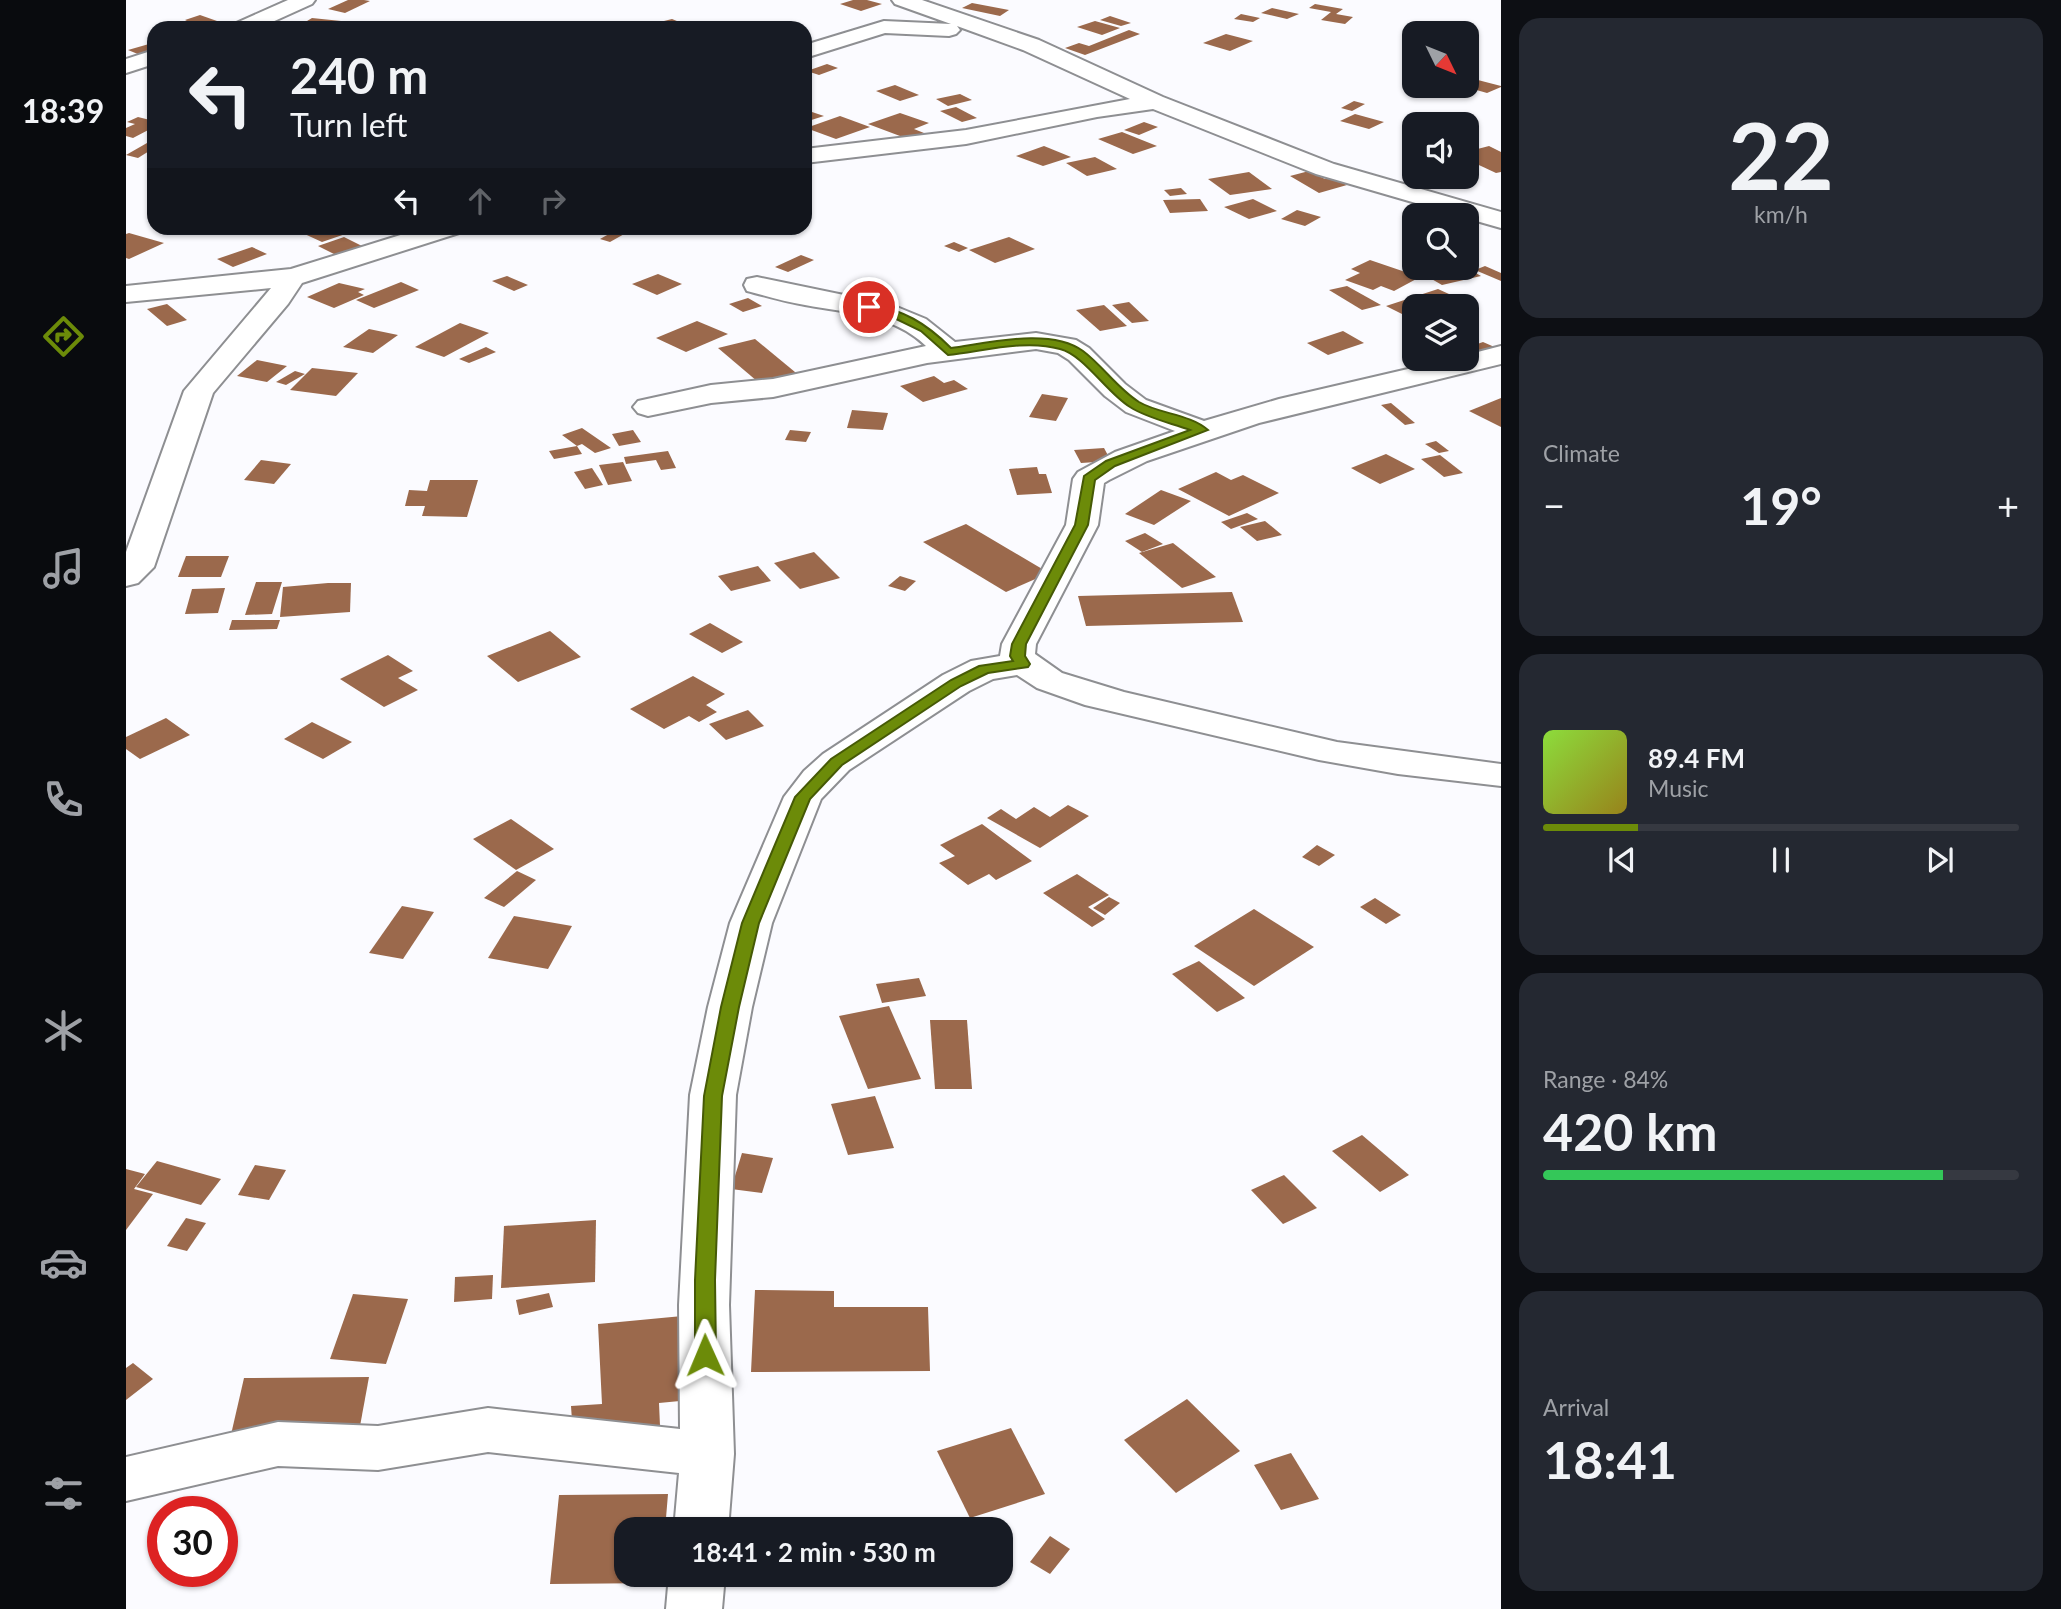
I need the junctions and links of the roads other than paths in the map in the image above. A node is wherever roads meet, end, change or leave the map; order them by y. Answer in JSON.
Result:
{"nodes":[{"id":1,"x":304,"y":0,"type":"edge"},
{"id":2,"x":902,"y":0,"type":"edge"},
{"id":3,"x":257,"y":21,"type":"edge"},
{"id":4,"x":986,"y":30,"type":"junction"},
{"id":5,"x":812,"y":50,"type":"edge"},
{"id":6,"x":147,"y":59,"type":"edge"},
{"id":7,"x":126,"y":66,"type":"edge"},
{"id":8,"x":1155,"y":103,"type":"junction"},
{"id":9,"x":812,"y":155,"type":"edge"},
{"id":10,"x":1501,"y":220,"type":"edge"},
{"id":11,"x":427,"y":235,"type":"edge"},
{"id":12,"x":292,"y":277,"type":"junction"},
{"id":13,"x":757,"y":285,"type":"dead end"},
{"id":14,"x":126,"y":294,"type":"edge"},
{"id":15,"x":948,"y":351,"type":"junction"},
{"id":16,"x":1501,"y":355,"type":"edge"},
{"id":17,"x":648,"y":407,"type":"dead end"},
{"id":18,"x":1202,"y":430,"type":"junction"},
{"id":19,"x":126,"y":576,"type":"edge"},
{"id":20,"x":1023,"y":664,"type":"junction"},
{"id":21,"x":1501,"y":775,"type":"edge"},
{"id":22,"x":707,"y":1454,"type":"junction"},
{"id":23,"x":126,"y":1479,"type":"edge"},
{"id":24,"x":702,"y":1517,"type":"edge"},
{"id":25,"x":695,"y":1587,"type":"edge"},
{"id":26,"x":694,"y":1609,"type":"edge"}],
"edges":[{"from":1,"to":3,"type":"street"},
{"from":2,"to":4,"type":"street"},
{"from":4,"to":5,"type":"street"},
{"from":4,"to":8,"type":"street"},
{"from":6,"to":7,"type":"street"},
{"from":8,"to":9,"type":"street"},
{"from":8,"to":10,"type":"street"},
{"from":11,"to":12,"type":"street"},
{"from":12,"to":14,"type":"street"},
{"from":12,"to":19,"type":"street"},
{"from":13,"to":15,"type":"street"},
{"from":15,"to":17,"type":"street"},
{"from":15,"to":18,"type":"street"},
{"from":16,"to":18,"type":"street"},
{"from":18,"to":20,"type":"street"},
{"from":20,"to":21,"type":"street"},
{"from":20,"to":22,"type":"street"},
{"from":22,"to":23,"type":"street"},
{"from":22,"to":24,"type":"street"},
{"from":25,"to":26,"type":"street"}]}
